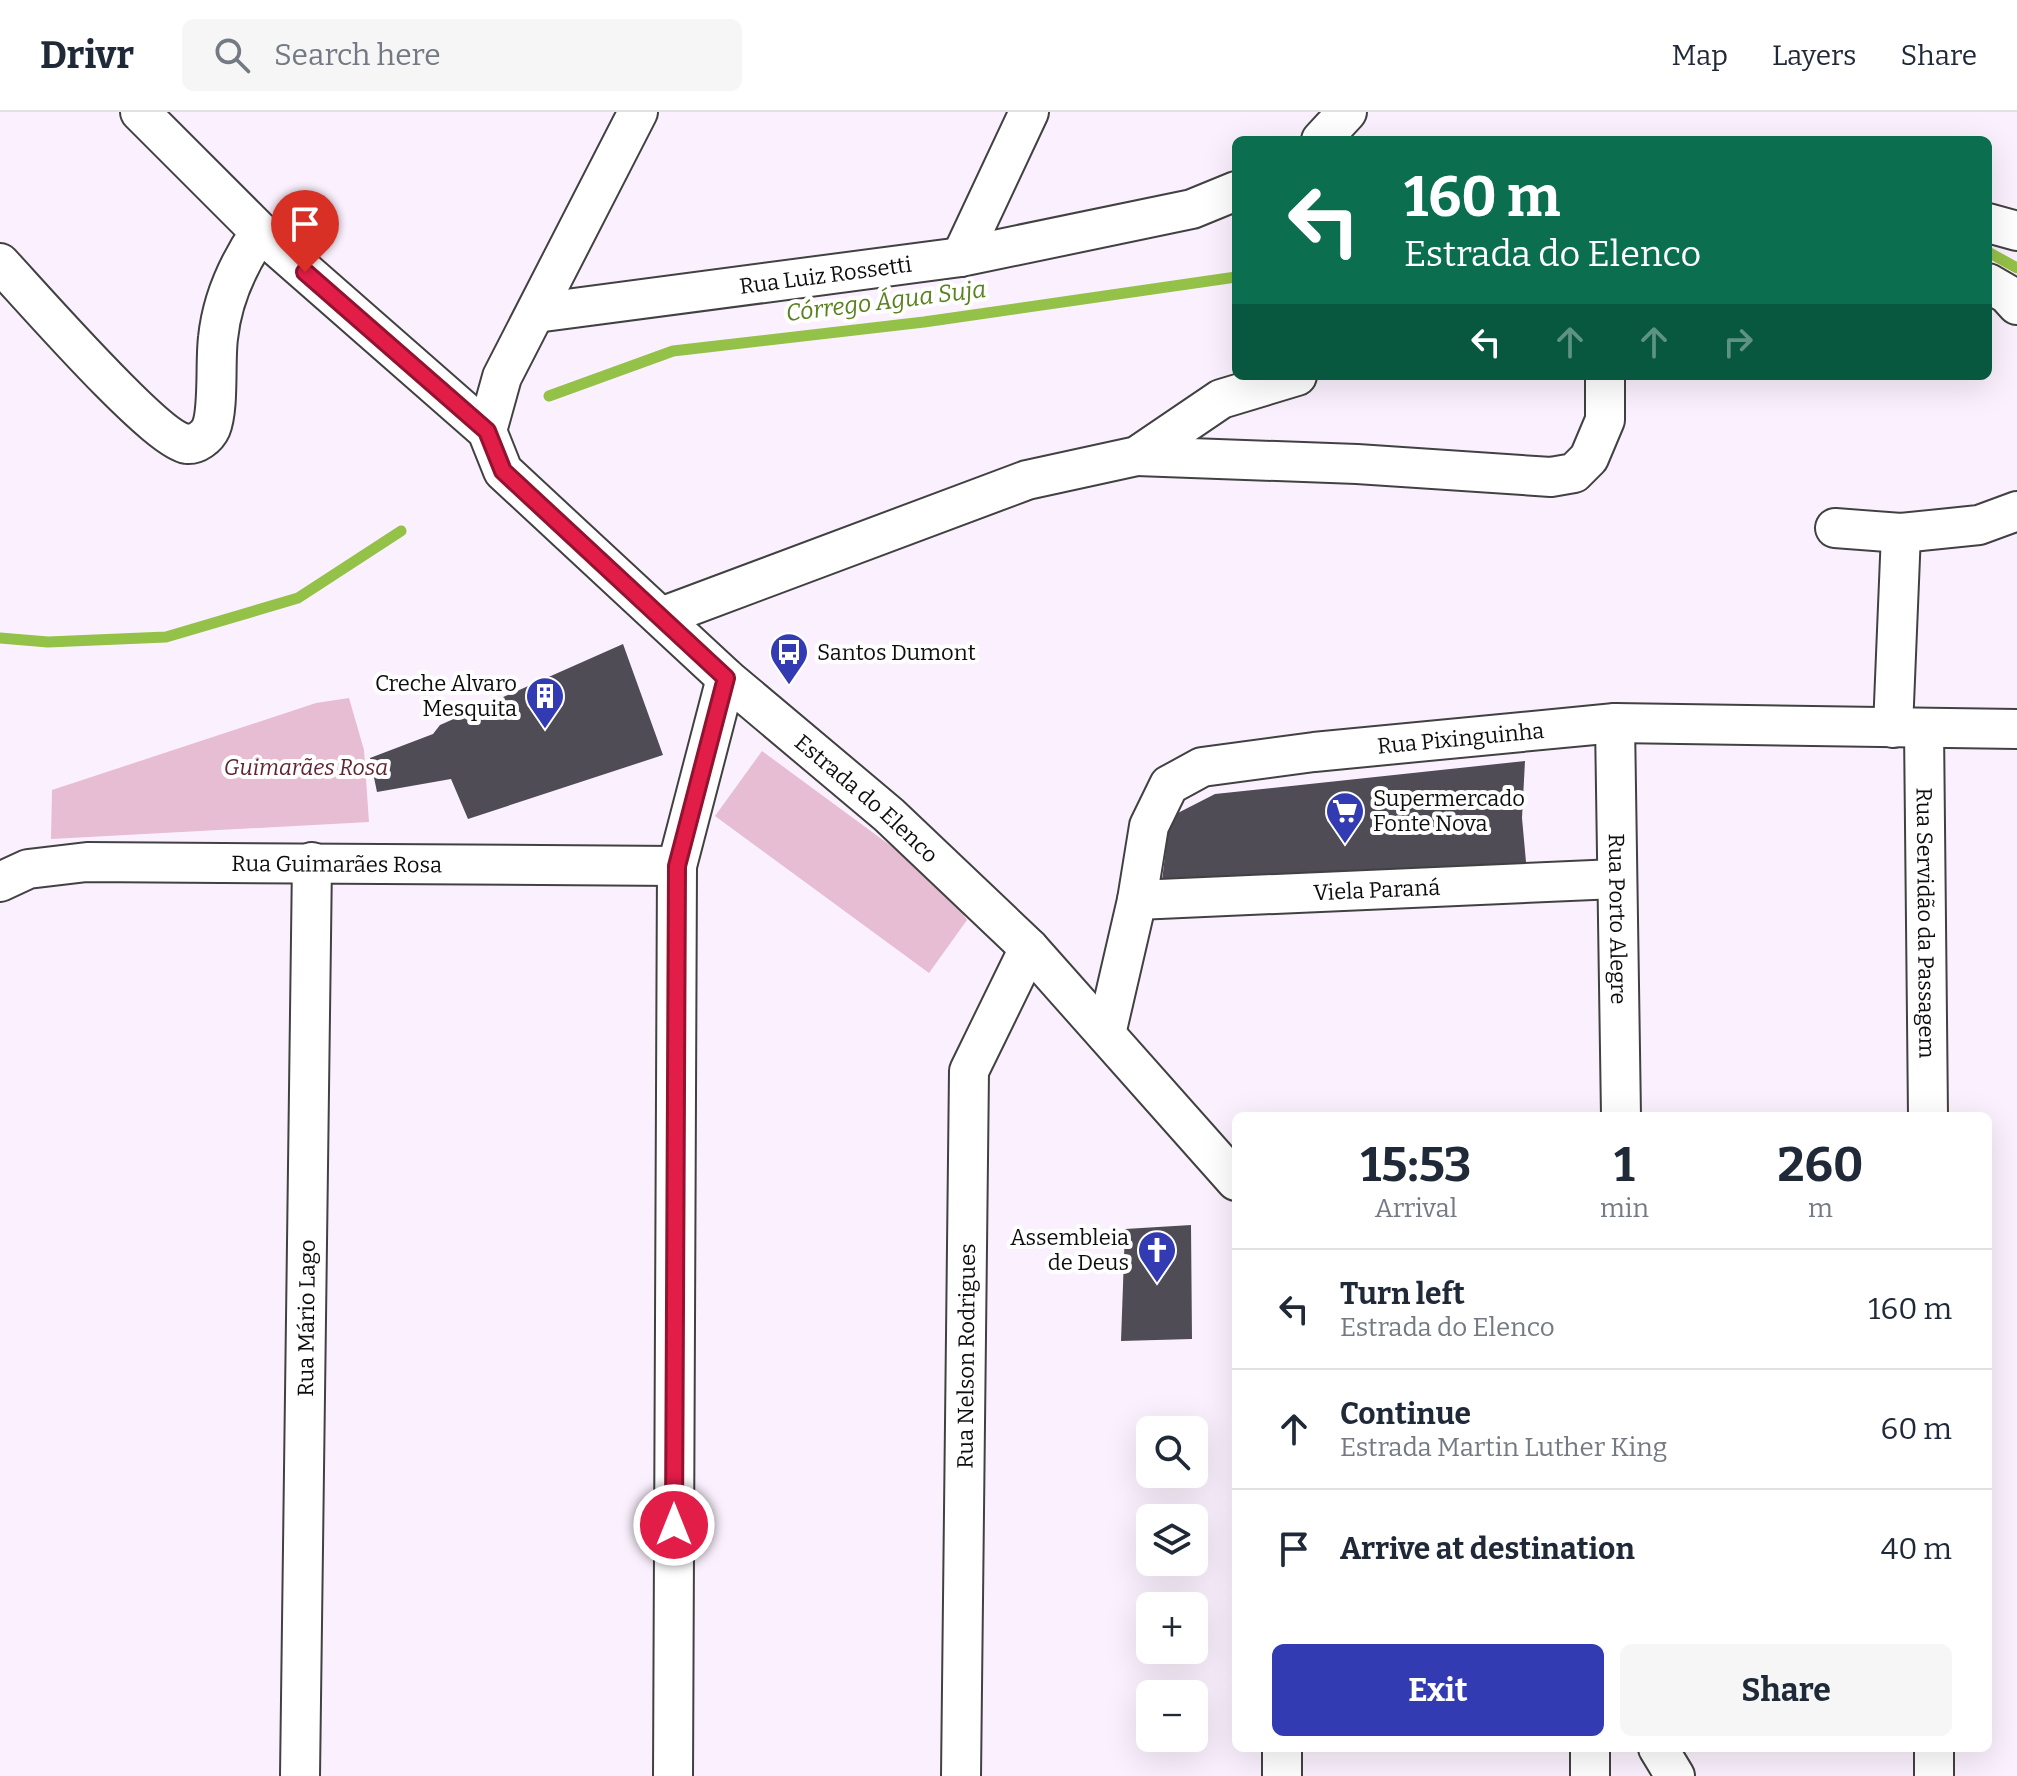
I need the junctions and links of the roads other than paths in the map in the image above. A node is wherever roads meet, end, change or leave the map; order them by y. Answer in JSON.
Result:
{"nodes":[{"id":1,"x":140,"y":112,"type":"edge"},
{"id":2,"x":638,"y":112,"type":"edge"},
{"id":3,"x":1029,"y":112,"type":"edge"},
{"id":4,"x":1347,"y":112,"type":"edge"},
{"id":5,"x":1325,"y":136,"type":"edge"},
{"id":6,"x":1232,"y":193,"type":"edge"},
{"id":7,"x":1992,"y":224,"type":"edge"},
{"id":8,"x":2017,"y":231,"type":"edge"},
{"id":9,"x":260,"y":232,"type":"junction"},
{"id":10,"x":961,"y":257,"type":"junction"},
{"id":11,"x":0,"y":263,"type":"edge"},
{"id":12,"x":1992,"y":285,"type":"edge"},
{"id":13,"x":2017,"y":305,"type":"edge"},
{"id":14,"x":536,"y":313,"type":"junction"},
{"id":15,"x":1284,"y":380,"type":"edge"},
{"id":16,"x":1605,"y":380,"type":"edge"},
{"id":17,"x":487,"y":431,"type":"junction"},
{"id":18,"x":1137,"y":456,"type":"junction"},
{"id":19,"x":2017,"y":511,"type":"edge"},
{"id":20,"x":1835,"y":528,"type":"dead end"},
{"id":21,"x":1901,"y":533,"type":"junction"},
{"id":22,"x":661,"y":617,"type":"junction"},
{"id":23,"x":726,"y":678,"type":"junction"},
{"id":24,"x":1615,"y":723,"type":"junction"},
{"id":25,"x":1908,"y":729,"type":"junction"},
{"id":26,"x":2017,"y":729,"type":"edge"},
{"id":27,"x":312,"y":862,"type":"junction"},
{"id":28,"x":677,"y":866,"type":"junction"},
{"id":29,"x":1616,"y":879,"type":"junction"},
{"id":30,"x":0,"y":882,"type":"edge"},
{"id":31,"x":1137,"y":900,"type":"junction"},
{"id":32,"x":1029,"y":948,"type":"junction"},
{"id":33,"x":1106,"y":1034,"type":"junction"},
{"id":34,"x":1621,"y":1112,"type":"edge"},
{"id":35,"x":1928,"y":1112,"type":"edge"},
{"id":36,"x":1232,"y":1176,"type":"edge"},
{"id":37,"x":1282,"y":1752,"type":"edge"},
{"id":38,"x":1590,"y":1752,"type":"edge"},
{"id":39,"x":1660,"y":1752,"type":"edge"},
{"id":40,"x":1934,"y":1752,"type":"edge"},
{"id":41,"x":300,"y":1776,"type":"edge"},
{"id":42,"x":673,"y":1776,"type":"edge"},
{"id":43,"x":961,"y":1776,"type":"edge"},
{"id":44,"x":1282,"y":1776,"type":"edge"},
{"id":45,"x":1590,"y":1776,"type":"edge"},
{"id":46,"x":1675,"y":1776,"type":"edge"},
{"id":47,"x":1934,"y":1776,"type":"edge"}],
"edges":[{"from":1,"to":9,"type":"street"},
{"from":2,"to":14,"type":"street"},
{"from":3,"to":10,"type":"street"},
{"from":4,"to":5,"type":"street"},
{"from":6,"to":10,"type":"street","name":"Rua Luiz Rossetti"},
{"from":7,"to":8,"type":"street"},
{"from":9,"to":11,"type":"street"},
{"from":9,"to":17,"type":"street"},
{"from":10,"to":14,"type":"street","name":"Rua Luiz Rossetti"},
{"from":12,"to":13,"type":"street"},
{"from":14,"to":17,"type":"street"},
{"from":15,"to":18,"type":"street"},
{"from":16,"to":18,"type":"street"},
{"from":17,"to":22,"type":"street","name":"Estrada do Elenco"},
{"from":18,"to":22,"type":"street"},
{"from":19,"to":21,"type":"street"},
{"from":20,"to":21,"type":"street"},
{"from":21,"to":25,"type":"street","name":"Rua Servidão da Passagem"},
{"from":22,"to":23,"type":"street","name":"Estrada do Elenco"},
{"from":23,"to":28,"type":"street"},
{"from":23,"to":32,"type":"street","name":"Estrada do Elenco"},
{"from":24,"to":25,"type":"street","name":"Rua Pixinguinha"},
{"from":24,"to":29,"type":"street","name":"Rua Porto Alegre"},
{"from":24,"to":31,"type":"street","name":"Rua Pixinguinha"},
{"from":25,"to":26,"type":"street","name":"Rua Pixinguinha"},
{"from":25,"to":35,"type":"street","name":"Rua Servidão da Passagem"},
{"from":27,"to":28,"type":"street","name":"Rua Guimarães Rosa"},
{"from":27,"to":30,"type":"street","name":"Rua Guimarães Rosa"},
{"from":27,"to":41,"type":"street","name":"Rua Mário Lago"},
{"from":28,"to":42,"type":"street"},
{"from":29,"to":31,"type":"street","name":"Viela Paraná"},
{"from":29,"to":34,"type":"street","name":"Rua Porto Alegre"},
{"from":31,"to":33,"type":"street","name":"Rua Pixinguinha"},
{"from":32,"to":33,"type":"street","name":"Estrada do Elenco"},
{"from":32,"to":43,"type":"street","name":"Rua Nelson Rodrigues"},
{"from":33,"to":36,"type":"street","name":"Estrada do Elenco"},
{"from":37,"to":44,"type":"street"},
{"from":38,"to":45,"type":"street"},
{"from":39,"to":46,"type":"street"},
{"from":40,"to":47,"type":"street"}]}
